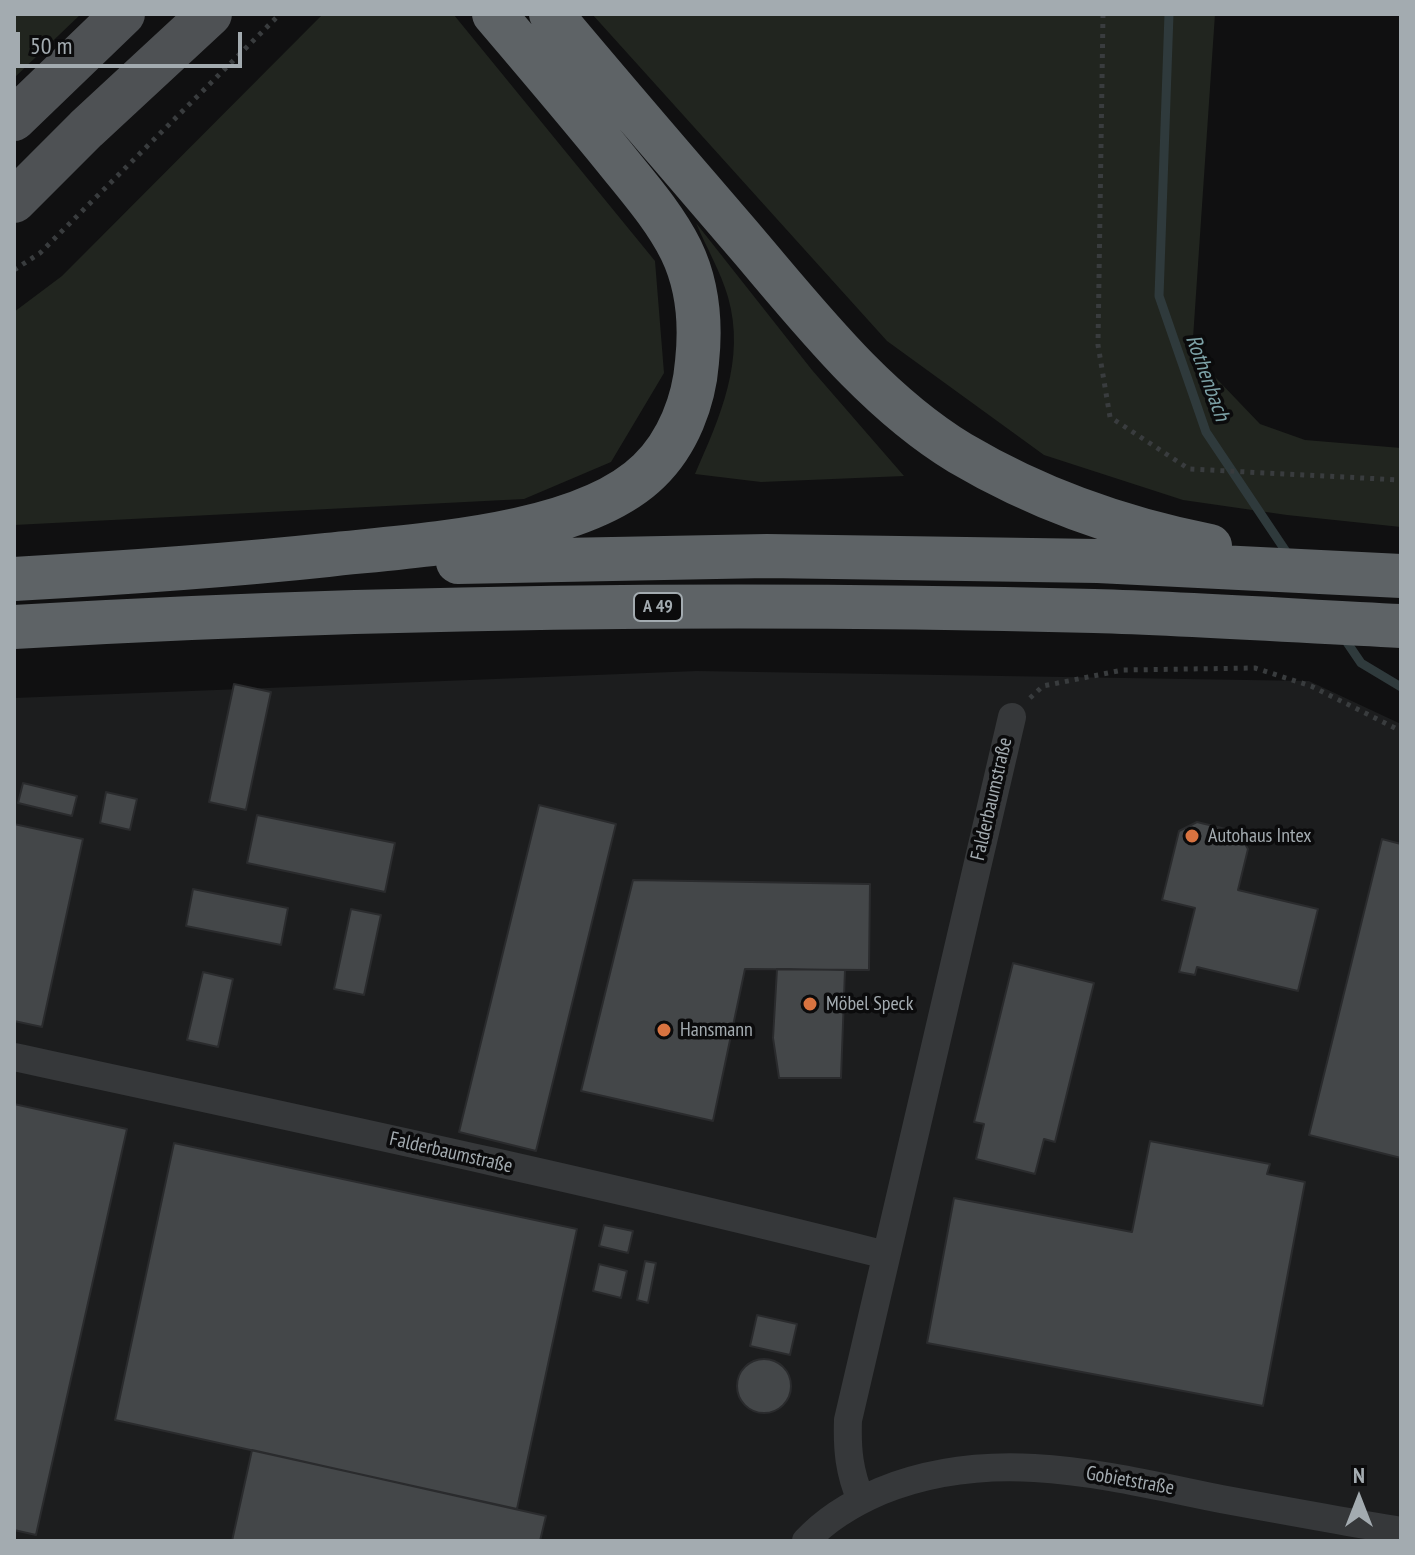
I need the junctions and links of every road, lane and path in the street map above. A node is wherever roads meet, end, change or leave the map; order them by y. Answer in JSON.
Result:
{"nodes":[{"id":1,"x":123,"y":14,"type":"edge"},
{"id":2,"x":210,"y":14,"type":"edge"},
{"id":3,"x":280,"y":14,"type":"edge"},
{"id":4,"x":494,"y":14,"type":"edge"},
{"id":5,"x":551,"y":14,"type":"edge"},
{"id":6,"x":1103,"y":14,"type":"edge"},
{"id":7,"x":14,"y":119,"type":"edge"},
{"id":8,"x":14,"y":201,"type":"edge"},
{"id":9,"x":14,"y":270,"type":"edge"},
{"id":10,"x":1401,"y":480,"type":"edge"},
{"id":11,"x":212,"y":567,"type":"junction"},
{"id":12,"x":1302,"y":568,"type":"junction"},
{"id":13,"x":1401,"y":576,"type":"edge"},
{"id":14,"x":14,"y":579,"type":"edge"},
{"id":15,"x":1401,"y":626,"type":"edge"},
{"id":16,"x":14,"y":627,"type":"edge"},
{"id":17,"x":1012,"y":717,"type":"joint"},
{"id":18,"x":1401,"y":731,"type":"edge"},
{"id":19,"x":14,"y":1057,"type":"edge"},
{"id":20,"x":886,"y":1255,"type":"junction"},
{"id":21,"x":861,"y":1500,"type":"junction"},
{"id":22,"x":1401,"y":1531,"type":"edge"},
{"id":23,"x":806,"y":1541,"type":"edge"}],
"edges":[{"from":1,"to":7,"type":"main road"},
{"from":2,"to":8,"type":"main road"},
{"from":3,"to":9,"type":"path"},
{"from":4,"to":11,"type":"highway"},
{"from":5,"to":12,"type":"highway"},
{"from":6,"to":10,"type":"path"},
{"from":11,"to":12,"type":"highway"},
{"from":11,"to":14,"type":"highway"},
{"from":12,"to":13,"type":"highway"},
{"from":15,"to":16,"type":"highway","number":"A 49"},
{"from":17,"to":18,"type":"path"},
{"from":17,"to":20,"type":"street","name":"Falderbaumstraße"},
{"from":19,"to":20,"type":"street","name":"Falderbaumstraße"},
{"from":20,"to":21,"type":"street","name":"Falderbaumstraße"},
{"from":21,"to":22,"type":"street","name":"Gobietstraße"},
{"from":21,"to":23,"type":"street"}]}
